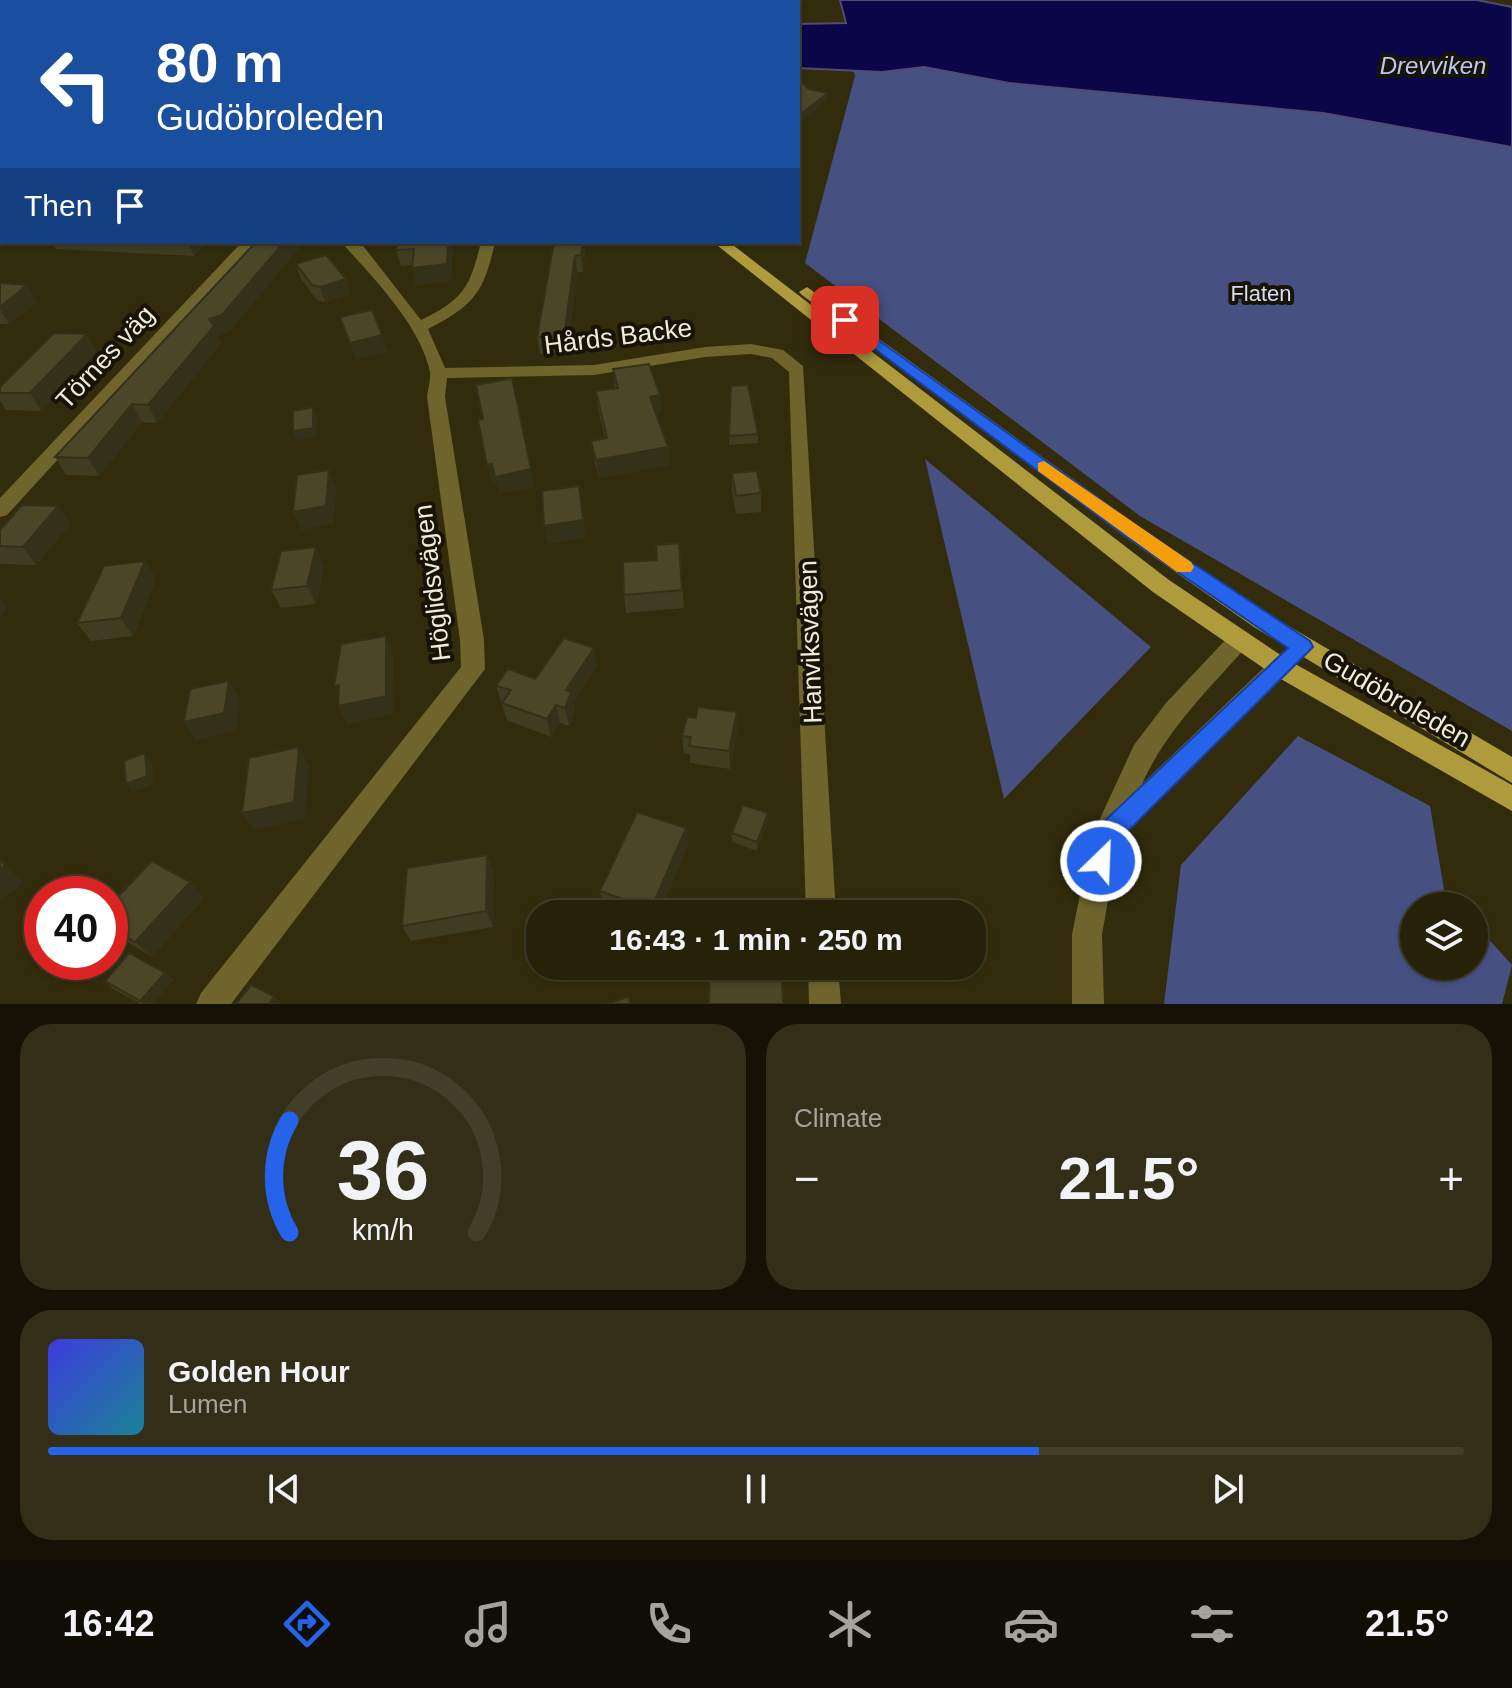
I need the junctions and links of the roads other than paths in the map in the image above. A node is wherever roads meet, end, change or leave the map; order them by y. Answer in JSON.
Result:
{"nodes":[{"id":1,"x":248,"y":244,"type":"edge"},
{"id":2,"x":351,"y":244,"type":"edge"},
{"id":3,"x":487,"y":244,"type":"edge"},
{"id":4,"x":723,"y":244,"type":"edge"},
{"id":5,"x":742,"y":244,"type":"edge"},
{"id":6,"x":419,"y":327,"type":"junction"},
{"id":7,"x":797,"y":370,"type":"joint"},
{"id":8,"x":439,"y":373,"type":"junction"},
{"id":9,"x":0,"y":510,"type":"edge"},
{"id":10,"x":1262,"y":621,"type":"junction"},
{"id":11,"x":1240,"y":639,"type":"junction"},
{"id":12,"x":1303,"y":647,"type":"junction"},
{"id":13,"x":1280,"y":667,"type":"junction"},
{"id":14,"x":1512,"y":771,"type":"edge"},
{"id":15,"x":1512,"y":799,"type":"edge"},
{"id":16,"x":1106,"y":836,"type":"junction"},
{"id":17,"x":820,"y":900,"type":"edge"},
{"id":18,"x":824,"y":980,"type":"edge"},
{"id":19,"x":212,"y":1004,"type":"edge"},
{"id":20,"x":825,"y":1004,"type":"edge"},
{"id":21,"x":1088,"y":1004,"type":"edge"}],
"edges":[{"from":1,"to":9,"type":"street","name":"Törnes väg"},
{"from":2,"to":6,"type":"street","name":"Höglidsvägen"},
{"from":3,"to":6,"type":"street"},
{"from":4,"to":11,"type":"main road","name":"Gudöbroleden"},
{"from":5,"to":10,"type":"main road","name":"Gudöbroleden"},
{"from":6,"to":8,"type":"street","name":"Höglidsvägen"},
{"from":7,"to":8,"type":"street","name":"Hårds Backe"},
{"from":7,"to":17,"type":"street","name":"Hanviksvägen"},
{"from":8,"to":19,"type":"street","name":"Höglidsvägen"},
{"from":10,"to":11,"type":"main road"},
{"from":10,"to":12,"type":"main road","name":"Gudöbroleden"},
{"from":11,"to":13,"type":"main road","name":"Gudöbroleden"},
{"from":11,"to":16,"type":"street"},
{"from":12,"to":13,"type":"main road"},
{"from":12,"to":14,"type":"main road","name":"Gudöbroleden"},
{"from":13,"to":15,"type":"main road","name":"Gudöbroleden"},
{"from":13,"to":16,"type":"street"},
{"from":16,"to":21,"type":"street"},
{"from":18,"to":20,"type":"street"}]}
